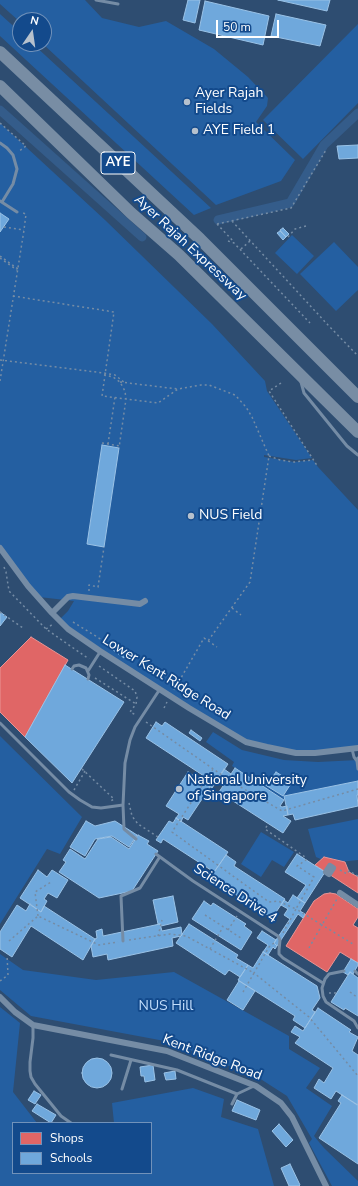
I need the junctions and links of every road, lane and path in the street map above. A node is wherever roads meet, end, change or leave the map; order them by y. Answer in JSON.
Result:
{"nodes":[{"id":1,"x":96,"y":0,"type":"edge"},
{"id":2,"x":118,"y":4,"type":"dead end"},
{"id":3,"x":0,"y":52,"type":"edge"},
{"id":4,"x":0,"y":86,"type":"edge"},
{"id":5,"x":0,"y":123,"type":"edge"},
{"id":6,"x":0,"y":143,"type":"edge"},
{"id":7,"x":326,"y":150,"type":"dead end"},
{"id":8,"x":13,"y":155,"type":"junction"},
{"id":9,"x":1,"y":201,"type":"edge"},
{"id":10,"x":17,"y":212,"type":"joint"},
{"id":11,"x":232,"y":221,"type":"junction"},
{"id":12,"x":306,"y":226,"type":"dead end"},
{"id":13,"x":4,"y":227,"type":"dead end"},
{"id":14,"x":24,"y":230,"type":"junction"},
{"id":15,"x":288,"y":237,"type":"dead end"},
{"id":16,"x":228,"y":241,"type":"dead end"},
{"id":17,"x":250,"y":241,"type":"junction"},
{"id":18,"x":234,"y":242,"type":"junction"},
{"id":19,"x":241,"y":249,"type":"junction"},
{"id":20,"x":0,"y":257,"type":"edge"},
{"id":21,"x":17,"y":270,"type":"junction"},
{"id":22,"x":13,"y":296,"type":"junction"},
{"id":23,"x":310,"y":323,"type":"dead end"},
{"id":24,"x":358,"y":356,"type":"edge"},
{"id":25,"x":0,"y":360,"type":"edge"},
{"id":26,"x":3,"y":360,"type":"junction"},
{"id":27,"x":298,"y":373,"type":"junction"},
{"id":28,"x":104,"y":374,"type":"junction"},
{"id":29,"x":0,"y":382,"type":"edge"},
{"id":30,"x":120,"y":382,"type":"junction"},
{"id":31,"x":125,"y":382,"type":"junction"},
{"id":32,"x":281,"y":383,"type":"dead end"},
{"id":33,"x":178,"y":389,"type":"junction"},
{"id":34,"x":115,"y":397,"type":"junction"},
{"id":35,"x":358,"y":397,"type":"edge"},
{"id":36,"x":126,"y":399,"type":"junction"},
{"id":37,"x":358,"y":432,"type":"edge"},
{"id":38,"x":102,"y":443,"type":"dead end"},
{"id":39,"x":108,"y":444,"type":"junction"},
{"id":40,"x":358,"y":455,"type":"edge"},
{"id":41,"x":269,"y":456,"type":"junction"},
{"id":42,"x":313,"y":460,"type":"dead end"},
{"id":43,"x":318,"y":467,"type":"dead end"},
{"id":44,"x":104,"y":547,"type":"dead end"},
{"id":45,"x":0,"y":548,"type":"edge"},
{"id":46,"x":3,"y":565,"type":"dead end"},
{"id":47,"x":89,"y":585,"type":"dead end"},
{"id":48,"x":145,"y":601,"type":"dead end"},
{"id":49,"x":232,"y":608,"type":"junction"},
{"id":50,"x":0,"y":612,"type":"edge"},
{"id":51,"x":52,"y":613,"type":"junction"},
{"id":52,"x":240,"y":615,"type":"dead end"},
{"id":53,"x":23,"y":628,"type":"dead end"},
{"id":54,"x":208,"y":641,"type":"junction"},
{"id":55,"x":217,"y":647,"type":"dead end"},
{"id":56,"x":100,"y":651,"type":"junction"},
{"id":57,"x":93,"y":662,"type":"junction"},
{"id":58,"x":72,"y":669,"type":"dead end"},
{"id":59,"x":88,"y":671,"type":"junction"},
{"id":60,"x":90,"y":675,"type":"junction"},
{"id":61,"x":88,"y":679,"type":"dead end"},
{"id":62,"x":160,"y":689,"type":"junction"},
{"id":63,"x":172,"y":695,"type":"dead end"},
{"id":64,"x":136,"y":704,"type":"junction"},
{"id":65,"x":140,"y":718,"type":"junction"},
{"id":66,"x":0,"y":723,"type":"edge"},
{"id":67,"x":356,"y":750,"type":"edge"},
{"id":68,"x":357,"y":759,"type":"edge"},
{"id":69,"x":82,"y":769,"type":"dead end"},
{"id":70,"x":213,"y":769,"type":"junction"},
{"id":71,"x":358,"y":769,"type":"edge"},
{"id":72,"x":85,"y":771,"type":"junction"},
{"id":73,"x":358,"y":789,"type":"edge"},
{"id":74,"x":73,"y":791,"type":"dead end"},
{"id":75,"x":129,"y":799,"type":"dead end"},
{"id":76,"x":107,"y":802,"type":"dead end"},
{"id":77,"x":122,"y":805,"type":"junction"},
{"id":78,"x":268,"y":824,"type":"dead end"},
{"id":79,"x":158,"y":838,"type":"dead end"},
{"id":80,"x":136,"y":839,"type":"dead end"},
{"id":81,"x":156,"y":854,"type":"dead end"},
{"id":82,"x":159,"y":858,"type":"junction"},
{"id":83,"x":337,"y":868,"type":"dead end"},
{"id":84,"x":358,"y":876,"type":"edge"},
{"id":85,"x":52,"y":882,"type":"dead end"},
{"id":86,"x":340,"y":893,"type":"joint"},
{"id":87,"x":358,"y":905,"type":"edge"},
{"id":88,"x":296,"y":909,"type":"junction"},
{"id":89,"x":240,"y":912,"type":"junction"},
{"id":90,"x":205,"y":915,"type":"dead end"},
{"id":91,"x":38,"y":916,"type":"junction"},
{"id":92,"x":162,"y":920,"type":"dead end"},
{"id":93,"x":322,"y":926,"type":"junction"},
{"id":94,"x":223,"y":927,"type":"junction"},
{"id":95,"x":228,"y":930,"type":"junction"},
{"id":96,"x":282,"y":934,"type":"dead end"},
{"id":97,"x":158,"y":936,"type":"junction"},
{"id":98,"x":241,"y":938,"type":"dead end"},
{"id":99,"x":278,"y":939,"type":"dead end"},
{"id":100,"x":10,"y":941,"type":"dead end"},
{"id":101,"x":123,"y":941,"type":"junction"},
{"id":102,"x":353,"y":944,"type":"dead end"},
{"id":103,"x":309,"y":948,"type":"dead end"},
{"id":104,"x":210,"y":949,"type":"junction"},
{"id":105,"x":7,"y":955,"type":"dead end"},
{"id":106,"x":356,"y":970,"type":"edge"},
{"id":107,"x":344,"y":971,"type":"dead end"},
{"id":108,"x":254,"y":974,"type":"junction"},
{"id":109,"x":358,"y":974,"type":"edge"},
{"id":110,"x":0,"y":981,"type":"edge"},
{"id":111,"x":323,"y":983,"type":"junction"},
{"id":112,"x":243,"y":992,"type":"dead end"},
{"id":113,"x":350,"y":992,"type":"dead end"},
{"id":114,"x":0,"y":997,"type":"edge"},
{"id":115,"x":358,"y":998,"type":"edge"},
{"id":116,"x":33,"y":1025,"type":"junction"},
{"id":117,"x":358,"y":1028,"type":"edge"},
{"id":118,"x":111,"y":1055,"type":"dead end"},
{"id":119,"x":131,"y":1060,"type":"junction"},
{"id":120,"x":358,"y":1076,"type":"edge"},
{"id":121,"x":256,"y":1086,"type":"junction"},
{"id":122,"x":122,"y":1090,"type":"dead end"},
{"id":123,"x":237,"y":1094,"type":"junction"},
{"id":124,"x":232,"y":1104,"type":"dead end"},
{"id":125,"x":70,"y":1122,"type":"edge"},
{"id":126,"x":326,"y":1186,"type":"edge"}],
"edges":[{"from":1,"to":2,"type":"lane"},
{"from":3,"to":35,"type":"highway","name":"Ayer Rajah Expressway","number":"AYE"},
{"from":4,"to":27,"type":"highway","name":"Ayer Rajah Expressway","number":"AYE"},
{"from":5,"to":8,"type":"path"},
{"from":6,"to":8,"type":"lane"},
{"from":7,"to":11,"type":"path"},
{"from":8,"to":9,"type":"lane"},
{"from":9,"to":10,"type":"lane"},
{"from":10,"to":14,"type":"path"},
{"from":11,"to":17,"type":"path"},
{"from":11,"to":18,"type":"path"},
{"from":12,"to":15,"type":"path"},
{"from":13,"to":14,"type":"path"},
{"from":14,"to":21,"type":"path"},
{"from":16,"to":18,"type":"path"},
{"from":17,"to":19,"type":"path"},
{"from":17,"to":24,"type":"path"},
{"from":18,"to":19,"type":"path"},
{"from":19,"to":23,"type":"path"},
{"from":20,"to":21,"type":"path"},
{"from":21,"to":22,"type":"path"},
{"from":22,"to":26,"type":"path"},
{"from":22,"to":28,"type":"path"},
{"from":25,"to":26,"type":"path"},
{"from":26,"to":28,"type":"path"},
{"from":26,"to":29,"type":"path"},
{"from":27,"to":37,"type":"highway","name":"Ayer Rajah Expressway","number":"AYE"},
{"from":27,"to":40,"type":"lane"},
{"from":28,"to":30,"type":"path"},
{"from":28,"to":31,"type":"path"},
{"from":28,"to":34,"type":"path"},
{"from":30,"to":31,"type":"path"},
{"from":30,"to":36,"type":"path"},
{"from":31,"to":33,"type":"path"},
{"from":32,"to":43,"type":"path"},
{"from":33,"to":36,"type":"path"},
{"from":33,"to":41,"type":"path"},
{"from":34,"to":36,"type":"path"},
{"from":34,"to":39,"type":"path"},
{"from":36,"to":39,"type":"path"},
{"from":38,"to":39,"type":"path"},
{"from":41,"to":42,"type":"path"},
{"from":41,"to":49,"type":"path"},
{"from":44,"to":47,"type":"path"},
{"from":45,"to":51,"type":"street","name":"Lower Kent Ridge Road"},
{"from":46,"to":57,"type":"path"},
{"from":48,"to":51,"type":"street"},
{"from":49,"to":52,"type":"path"},
{"from":49,"to":54,"type":"path"},
{"from":50,"to":53,"type":"path"},
{"from":51,"to":56,"type":"street","name":"Lower Kent Ridge Road"},
{"from":54,"to":55,"type":"path"},
{"from":54,"to":63,"type":"path"},
{"from":56,"to":57,"type":"lane"},
{"from":56,"to":62,"type":"street","name":"Lower Kent Ridge Road"},
{"from":57,"to":59,"type":"lane"},
{"from":57,"to":64,"type":"path"},
{"from":58,"to":59,"type":"lane"},
{"from":59,"to":60,"type":"lane"},
{"from":60,"to":61,"type":"lane"},
{"from":60,"to":64,"type":"path"},
{"from":62,"to":65,"type":"lane"},
{"from":62,"to":67,"type":"street","name":"Lower Kent Ridge Road"},
{"from":64,"to":65,"type":"path"},
{"from":65,"to":70,"type":"path"},
{"from":65,"to":77,"type":"lane"},
{"from":66,"to":77,"type":"lane"},
{"from":67,"to":68,"type":"lane"},
{"from":68,"to":71,"type":"lane"},
{"from":69,"to":72,"type":"path"},
{"from":70,"to":73,"type":"path"},
{"from":70,"to":88,"type":"path"},
{"from":72,"to":74,"type":"path"},
{"from":72,"to":76,"type":"path"},
{"from":75,"to":79,"type":"path"},
{"from":77,"to":80,"type":"lane"},
{"from":78,"to":88,"type":"path"},
{"from":81,"to":82,"type":"lane","name":"Science Drive 4"},
{"from":82,"to":89,"type":"lane","name":"Science Drive 4"},
{"from":82,"to":101,"type":"lane"},
{"from":83,"to":84,"type":"path"},
{"from":85,"to":91,"type":"path"},
{"from":86,"to":87,"type":"street"},
{"from":86,"to":93,"type":"path"},
{"from":88,"to":93,"type":"path"},
{"from":88,"to":96,"type":"path"},
{"from":89,"to":95,"type":"path"},
{"from":89,"to":111,"type":"lane","name":"Science Drive 4"},
{"from":90,"to":94,"type":"path"},
{"from":91,"to":100,"type":"path"},
{"from":91,"to":101,"type":"path"},
{"from":92,"to":97,"type":"path"},
{"from":93,"to":102,"type":"path"},
{"from":93,"to":103,"type":"path"},
{"from":94,"to":95,"type":"path"},
{"from":94,"to":104,"type":"path"},
{"from":95,"to":98,"type":"path"},
{"from":97,"to":101,"type":"path"},
{"from":97,"to":104,"type":"path"},
{"from":99,"to":108,"type":"path"},
{"from":104,"to":108,"type":"path"},
{"from":105,"to":110,"type":"path"},
{"from":106,"to":109,"type":"lane"},
{"from":107,"to":111,"type":"lane"},
{"from":108,"to":112,"type":"path"},
{"from":108,"to":120,"type":"path"},
{"from":111,"to":117,"type":"lane"},
{"from":113,"to":115,"type":"path"},
{"from":114,"to":116,"type":"street","name":"Kent Ridge Road"},
{"from":116,"to":121,"type":"street","name":"Kent Ridge Road"},
{"from":116,"to":125,"type":"lane"},
{"from":118,"to":119,"type":"lane"},
{"from":119,"to":122,"type":"lane"},
{"from":119,"to":123,"type":"lane"},
{"from":121,"to":123,"type":"lane"},
{"from":121,"to":126,"type":"street","name":"Kent Ridge Road"},
{"from":123,"to":124,"type":"lane"}]}
